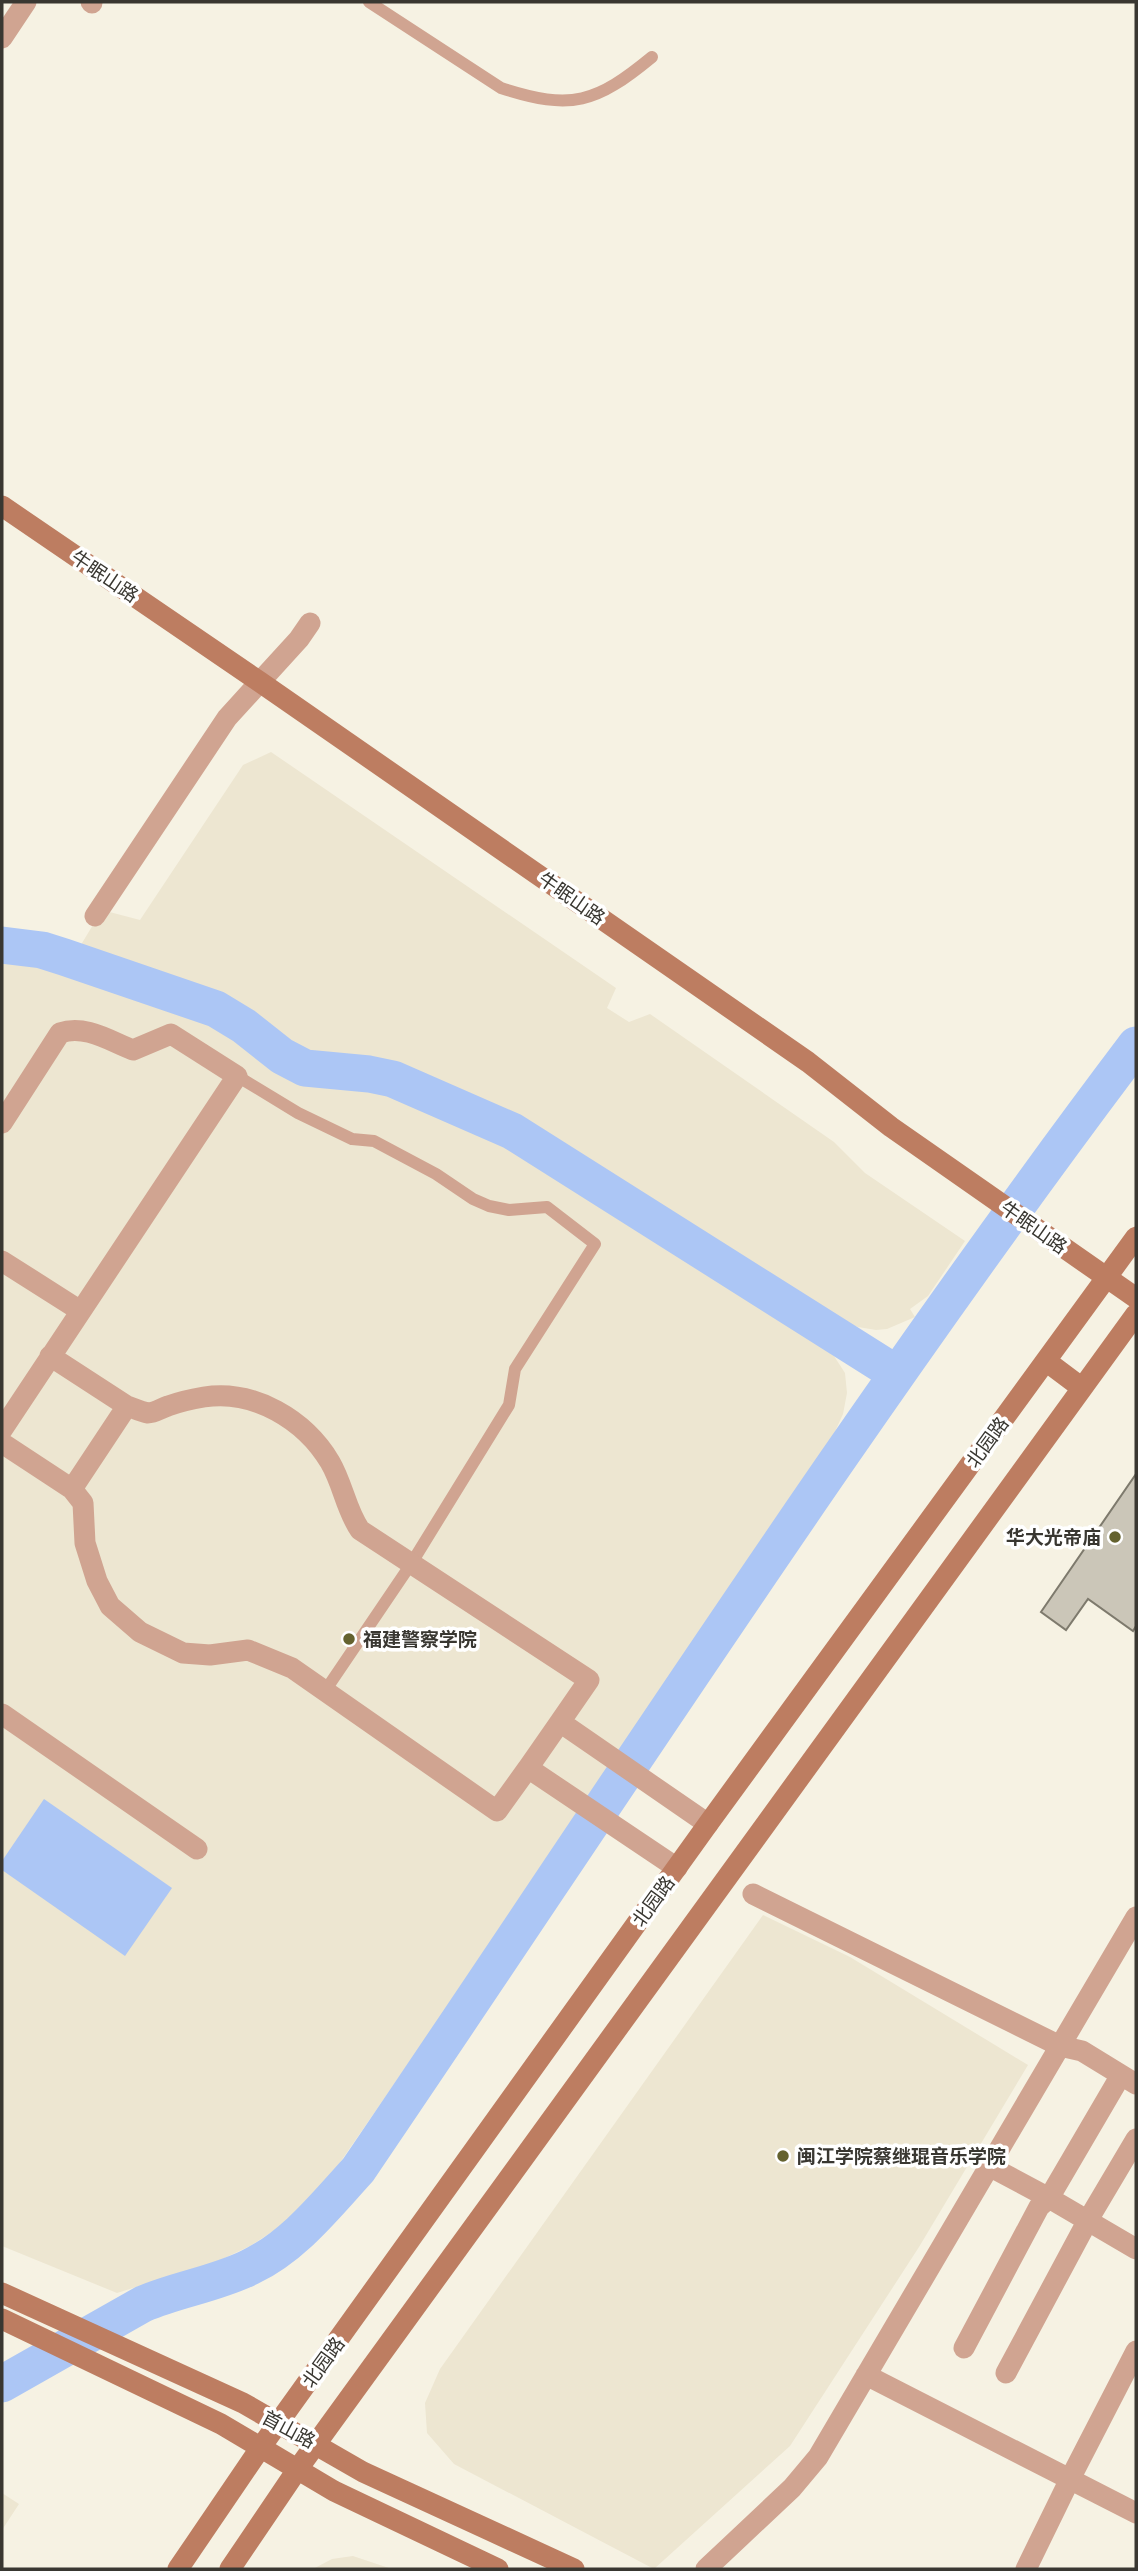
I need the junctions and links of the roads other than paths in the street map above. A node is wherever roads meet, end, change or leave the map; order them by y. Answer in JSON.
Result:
{"nodes":[{"id":1,"x":26,"y":2,"type":"edge"},
{"id":2,"x":369,"y":2,"type":"edge"},
{"id":3,"x":2,"y":38,"type":"edge"},
{"id":4,"x":652,"y":57,"type":"dead end"},
{"id":5,"x":2,"y":506,"type":"edge"},
{"id":6,"x":310,"y":623,"type":"dead end"},
{"id":7,"x":260,"y":682,"type":"junction"},
{"id":8,"x":95,"y":916,"type":"dead end"},
{"id":9,"x":237,"y":1076,"type":"junction"},
{"id":10,"x":2,"y":1123,"type":"edge"},
{"id":11,"x":1136,"y":1237,"type":"edge"},
{"id":12,"x":2,"y":1261,"type":"edge"},
{"id":13,"x":1107,"y":1278,"type":"junction"},
{"id":14,"x":1136,"y":1298,"type":"edge"},
{"id":15,"x":79,"y":1310,"type":"junction"},
{"id":16,"x":1136,"y":1314,"type":"edge"},
{"id":17,"x":50,"y":1356,"type":"junction"},
{"id":18,"x":1046,"y":1361,"type":"junction"},
{"id":19,"x":1082,"y":1388,"type":"junction"},
{"id":20,"x":127,"y":1406,"type":"junction"},
{"id":21,"x":2,"y":1430,"type":"edge"},
{"id":22,"x":2,"y":1443,"type":"edge"},
{"id":23,"x":72,"y":1489,"type":"junction"},
{"id":24,"x":411,"y":1564,"type":"junction"},
{"id":25,"x":325,"y":1691,"type":"junction"},
{"id":26,"x":2,"y":1714,"type":"edge"},
{"id":27,"x":559,"y":1722,"type":"junction"},
{"id":28,"x":528,"y":1768,"type":"junction"},
{"id":29,"x":708,"y":1824,"type":"junction"},
{"id":30,"x":197,"y":1849,"type":"dead end"},
{"id":31,"x":677,"y":1868,"type":"junction"},
{"id":32,"x":753,"y":1894,"type":"dead end"},
{"id":33,"x":1136,"y":1917,"type":"edge"},
{"id":34,"x":1060,"y":2046,"type":"junction"},
{"id":35,"x":1129,"y":2079,"type":"edge"},
{"id":36,"x":1136,"y":2139,"type":"edge"},
{"id":37,"x":989,"y":2166,"type":"junction"},
{"id":38,"x":1049,"y":2198,"type":"junction"},
{"id":39,"x":1088,"y":2220,"type":"junction"},
{"id":40,"x":1136,"y":2249,"type":"edge"},
{"id":41,"x":2,"y":2293,"type":"edge"},
{"id":42,"x":2,"y":2319,"type":"edge"},
{"id":43,"x":964,"y":2348,"type":"dead end"},
{"id":44,"x":1136,"y":2351,"type":"edge"},
{"id":45,"x":1006,"y":2372,"type":"dead end"},
{"id":46,"x":866,"y":2375,"type":"junction"},
{"id":47,"x":278,"y":2424,"type":"junction"},
{"id":48,"x":318,"y":2444,"type":"junction"},
{"id":49,"x":261,"y":2447,"type":"junction"},
{"id":50,"x":297,"y":2470,"type":"junction"},
{"id":51,"x":1070,"y":2479,"type":"junction"},
{"id":52,"x":1136,"y":2513,"type":"edge"},
{"id":53,"x":178,"y":2569,"type":"edge"},
{"id":54,"x":230,"y":2569,"type":"edge"},
{"id":55,"x":498,"y":2569,"type":"edge"},
{"id":56,"x":574,"y":2569,"type":"edge"},
{"id":57,"x":706,"y":2569,"type":"edge"},
{"id":58,"x":1026,"y":2569,"type":"edge"}],
"edges":[{"from":1,"to":3,"type":"street"},
{"from":2,"to":4,"type":"lane"},
{"from":5,"to":7,"type":"main road","name":"牛眠山路"},
{"from":6,"to":7,"type":"street"},
{"from":7,"to":8,"type":"street"},
{"from":7,"to":13,"type":"main road","name":"牛眠山路"},
{"from":9,"to":10,"type":"street"},
{"from":9,"to":15,"type":"street"},
{"from":9,"to":24,"type":"lane"},
{"from":11,"to":13,"type":"main road","name":"北园路"},
{"from":12,"to":15,"type":"street"},
{"from":13,"to":14,"type":"main road","name":"牛眠山路"},
{"from":13,"to":18,"type":"main road","name":"北园路"},
{"from":15,"to":17,"type":"street"},
{"from":16,"to":19,"type":"main road"},
{"from":17,"to":20,"type":"street"},
{"from":17,"to":21,"type":"street"},
{"from":18,"to":19,"type":"main road"},
{"from":18,"to":29,"type":"main road","name":"北园路"},
{"from":19,"to":48,"type":"main road"},
{"from":20,"to":23,"type":"street"},
{"from":20,"to":24,"type":"street"},
{"from":22,"to":23,"type":"street"},
{"from":23,"to":25,"type":"street"},
{"from":24,"to":25,"type":"lane"},
{"from":24,"to":27,"type":"street"},
{"from":25,"to":28,"type":"street"},
{"from":26,"to":30,"type":"street"},
{"from":27,"to":28,"type":"street"},
{"from":27,"to":29,"type":"street"},
{"from":28,"to":31,"type":"street"},
{"from":29,"to":31,"type":"main road","name":"北园路"},
{"from":31,"to":47,"type":"main road","name":"北园路"},
{"from":32,"to":34,"type":"street"},
{"from":33,"to":34,"type":"street"},
{"from":34,"to":35,"type":"street"},
{"from":34,"to":37,"type":"street"},
{"from":35,"to":38,"type":"street"},
{"from":36,"to":39,"type":"street"},
{"from":37,"to":38,"type":"street"},
{"from":37,"to":46,"type":"street"},
{"from":38,"to":39,"type":"street"},
{"from":38,"to":43,"type":"street"},
{"from":39,"to":40,"type":"street"},
{"from":39,"to":45,"type":"street"},
{"from":41,"to":47,"type":"main road","name":"首山路"},
{"from":42,"to":49,"type":"main road","name":"首山路"},
{"from":44,"to":51,"type":"street"},
{"from":46,"to":51,"type":"street"},
{"from":46,"to":57,"type":"street"},
{"from":47,"to":48,"type":"main road","name":"首山路"},
{"from":47,"to":49,"type":"main road","name":"北园路"},
{"from":48,"to":50,"type":"main road"},
{"from":48,"to":56,"type":"main road","name":"首山路"},
{"from":49,"to":50,"type":"main road","name":"首山路"},
{"from":49,"to":53,"type":"main road","name":"北园路"},
{"from":50,"to":54,"type":"main road"},
{"from":50,"to":55,"type":"main road","name":"首山路"},
{"from":51,"to":52,"type":"street"},
{"from":51,"to":58,"type":"street"}]}
